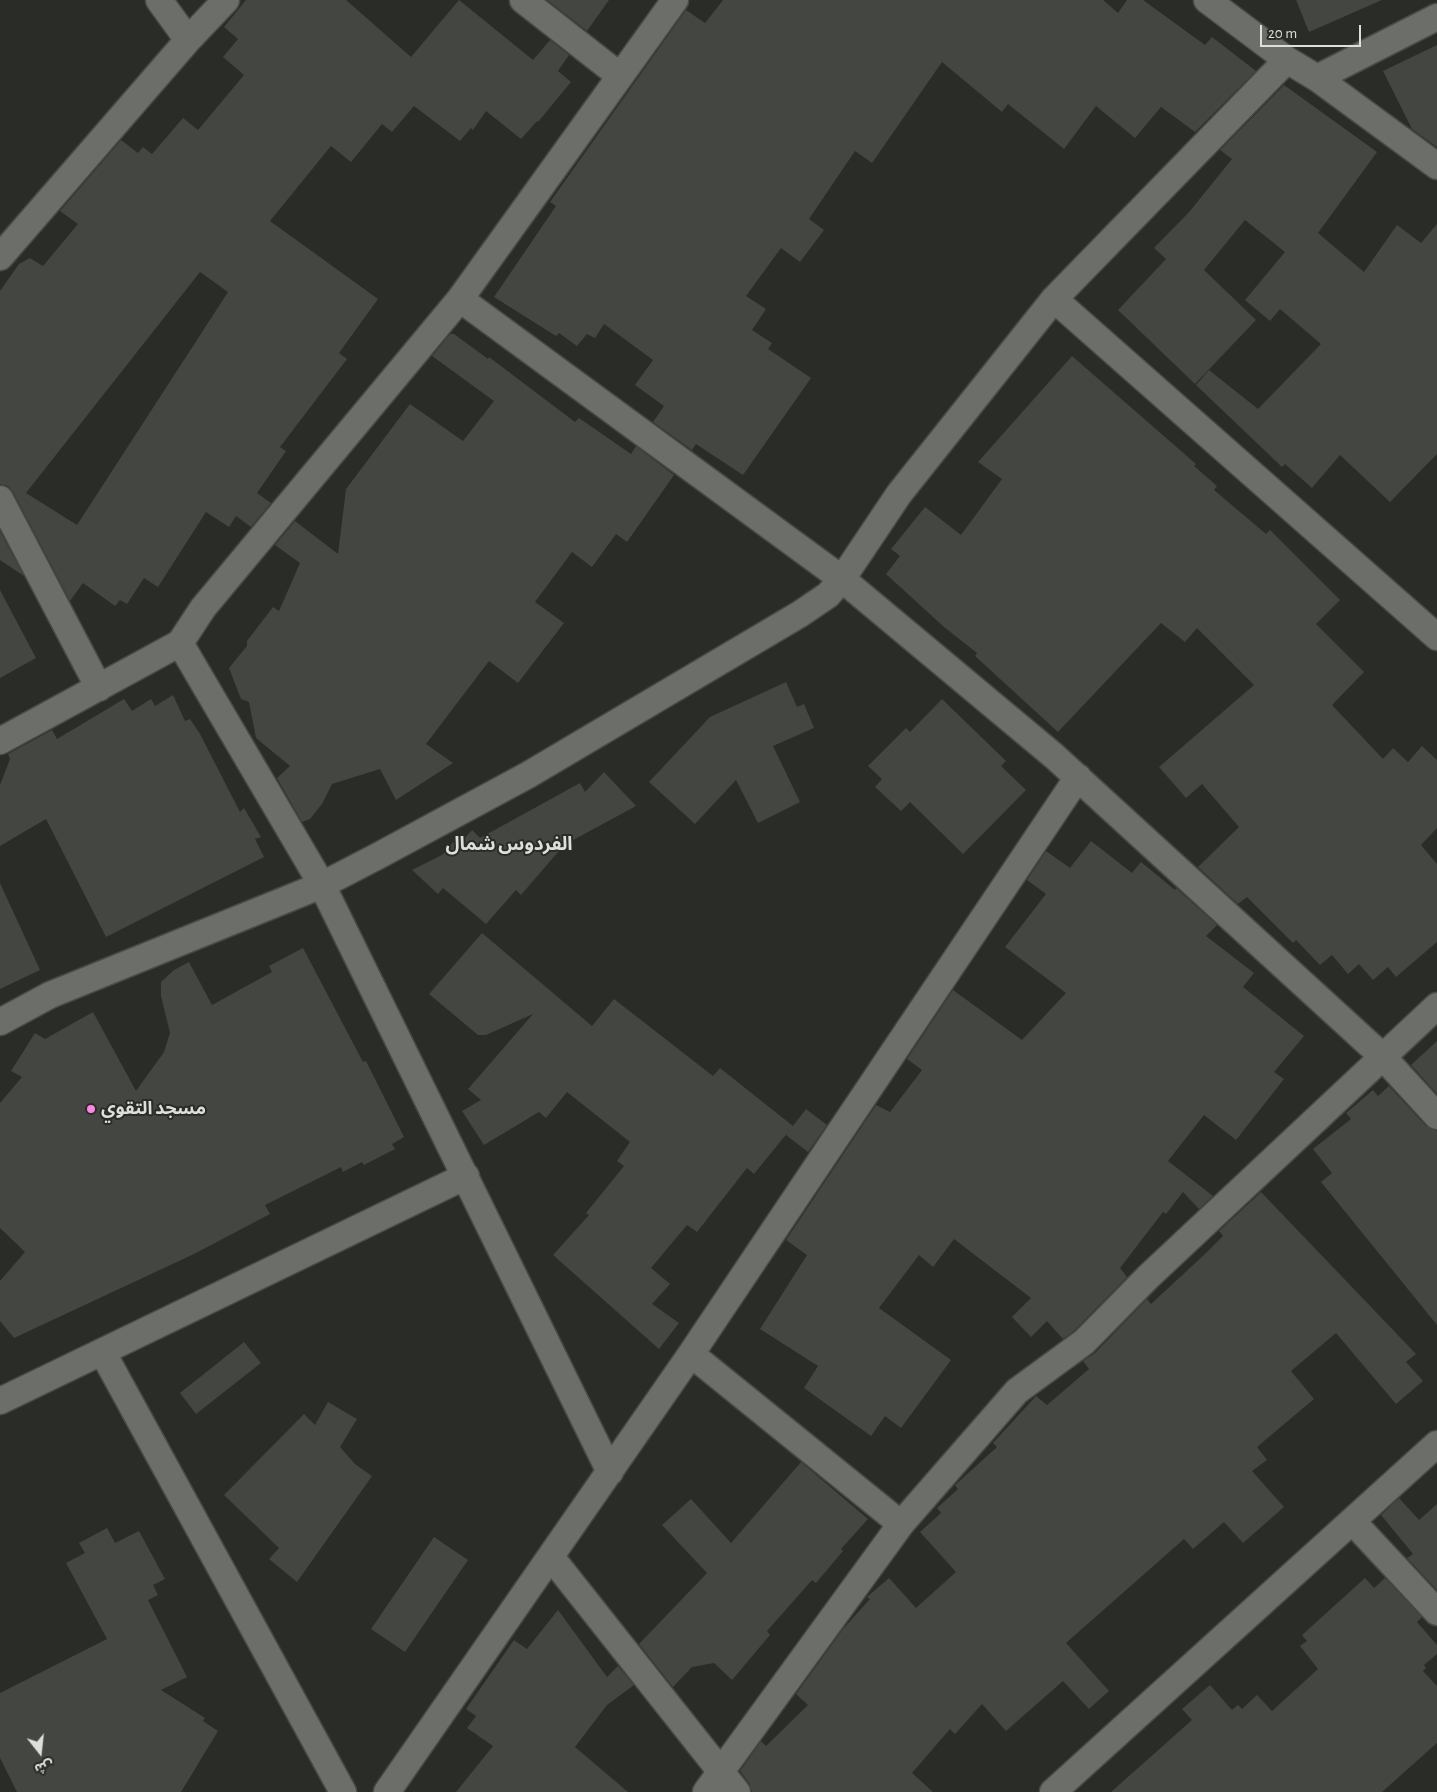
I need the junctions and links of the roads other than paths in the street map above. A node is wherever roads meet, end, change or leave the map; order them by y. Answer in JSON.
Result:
{"nodes":[{"id":1,"x":159,"y":0,"type":"edge"},
{"id":2,"x":226,"y":0,"type":"edge"},
{"id":3,"x":523,"y":0,"type":"edge"},
{"id":4,"x":675,"y":0,"type":"edge"},
{"id":5,"x":1207,"y":0,"type":"edge"},
{"id":6,"x":1437,"y":17,"type":"edge"},
{"id":7,"x":188,"y":40,"type":"junction"},
{"id":8,"x":1287,"y":60,"type":"junction"},
{"id":9,"x":620,"y":76,"type":"junction"},
{"id":10,"x":1317,"y":78,"type":"junction"},
{"id":11,"x":1437,"y":166,"type":"edge"},
{"id":12,"x":0,"y":257,"type":"edge"},
{"id":13,"x":460,"y":298,"type":"junction"},
{"id":14,"x":1054,"y":299,"type":"junction"},
{"id":15,"x":0,"y":499,"type":"edge"},
{"id":16,"x":842,"y":579,"type":"junction"},
{"id":17,"x":1437,"y":637,"type":"edge"},
{"id":18,"x":180,"y":643,"type":"junction"},
{"id":19,"x":99,"y":688,"type":"junction"},
{"id":20,"x":0,"y":741,"type":"edge"},
{"id":21,"x":1078,"y":778,"type":"junction"},
{"id":22,"x":322,"y":885,"type":"junction"},
{"id":23,"x":1437,"y":1006,"type":"edge"},
{"id":24,"x":0,"y":1022,"type":"edge"},
{"id":25,"x":1382,"y":1056,"type":"junction"},
{"id":26,"x":1437,"y":1116,"type":"edge"},
{"id":27,"x":466,"y":1176,"type":"junction"},
{"id":28,"x":103,"y":1354,"type":"junction"},
{"id":29,"x":691,"y":1354,"type":"junction"},
{"id":30,"x":0,"y":1401,"type":"edge"},
{"id":31,"x":1437,"y":1444,"type":"edge"},
{"id":32,"x":610,"y":1472,"type":"junction"},
{"id":33,"x":1353,"y":1522,"type":"junction"},
{"id":34,"x":901,"y":1524,"type":"junction"},
{"id":35,"x":551,"y":1557,"type":"junction"},
{"id":36,"x":1437,"y":1612,"type":"edge"},
{"id":37,"x":721,"y":1770,"type":"junction"},
{"id":38,"x":343,"y":1792,"type":"edge"},
{"id":39,"x":387,"y":1792,"type":"edge"},
{"id":40,"x":706,"y":1792,"type":"edge"},
{"id":41,"x":737,"y":1792,"type":"edge"},
{"id":42,"x":1053,"y":1792,"type":"edge"}],
"edges":[{"from":1,"to":7,"type":"street"},
{"from":2,"to":7,"type":"street"},
{"from":3,"to":9,"type":"street"},
{"from":4,"to":9,"type":"street"},
{"from":5,"to":8,"type":"street"},
{"from":6,"to":10,"type":"street"},
{"from":7,"to":12,"type":"street"},
{"from":8,"to":10,"type":"street"},
{"from":8,"to":14,"type":"street"},
{"from":9,"to":13,"type":"street"},
{"from":10,"to":11,"type":"street"},
{"from":13,"to":16,"type":"street"},
{"from":13,"to":18,"type":"street"},
{"from":14,"to":16,"type":"street"},
{"from":14,"to":17,"type":"street"},
{"from":15,"to":19,"type":"street"},
{"from":16,"to":21,"type":"street"},
{"from":16,"to":22,"type":"street"},
{"from":18,"to":19,"type":"street"},
{"from":18,"to":22,"type":"street"},
{"from":19,"to":20,"type":"street"},
{"from":21,"to":25,"type":"street"},
{"from":21,"to":29,"type":"street"},
{"from":22,"to":24,"type":"street"},
{"from":22,"to":27,"type":"street"},
{"from":23,"to":25,"type":"street"},
{"from":25,"to":26,"type":"street"},
{"from":25,"to":34,"type":"street"},
{"from":27,"to":28,"type":"street"},
{"from":27,"to":32,"type":"street"},
{"from":28,"to":30,"type":"street"},
{"from":28,"to":38,"type":"street"},
{"from":29,"to":32,"type":"street"},
{"from":29,"to":34,"type":"street"},
{"from":31,"to":33,"type":"street"},
{"from":32,"to":35,"type":"street"},
{"from":33,"to":36,"type":"street"},
{"from":33,"to":42,"type":"street"},
{"from":34,"to":37,"type":"street"},
{"from":35,"to":37,"type":"street"},
{"from":35,"to":39,"type":"street"},
{"from":37,"to":40,"type":"street"},
{"from":37,"to":41,"type":"street"}]}
